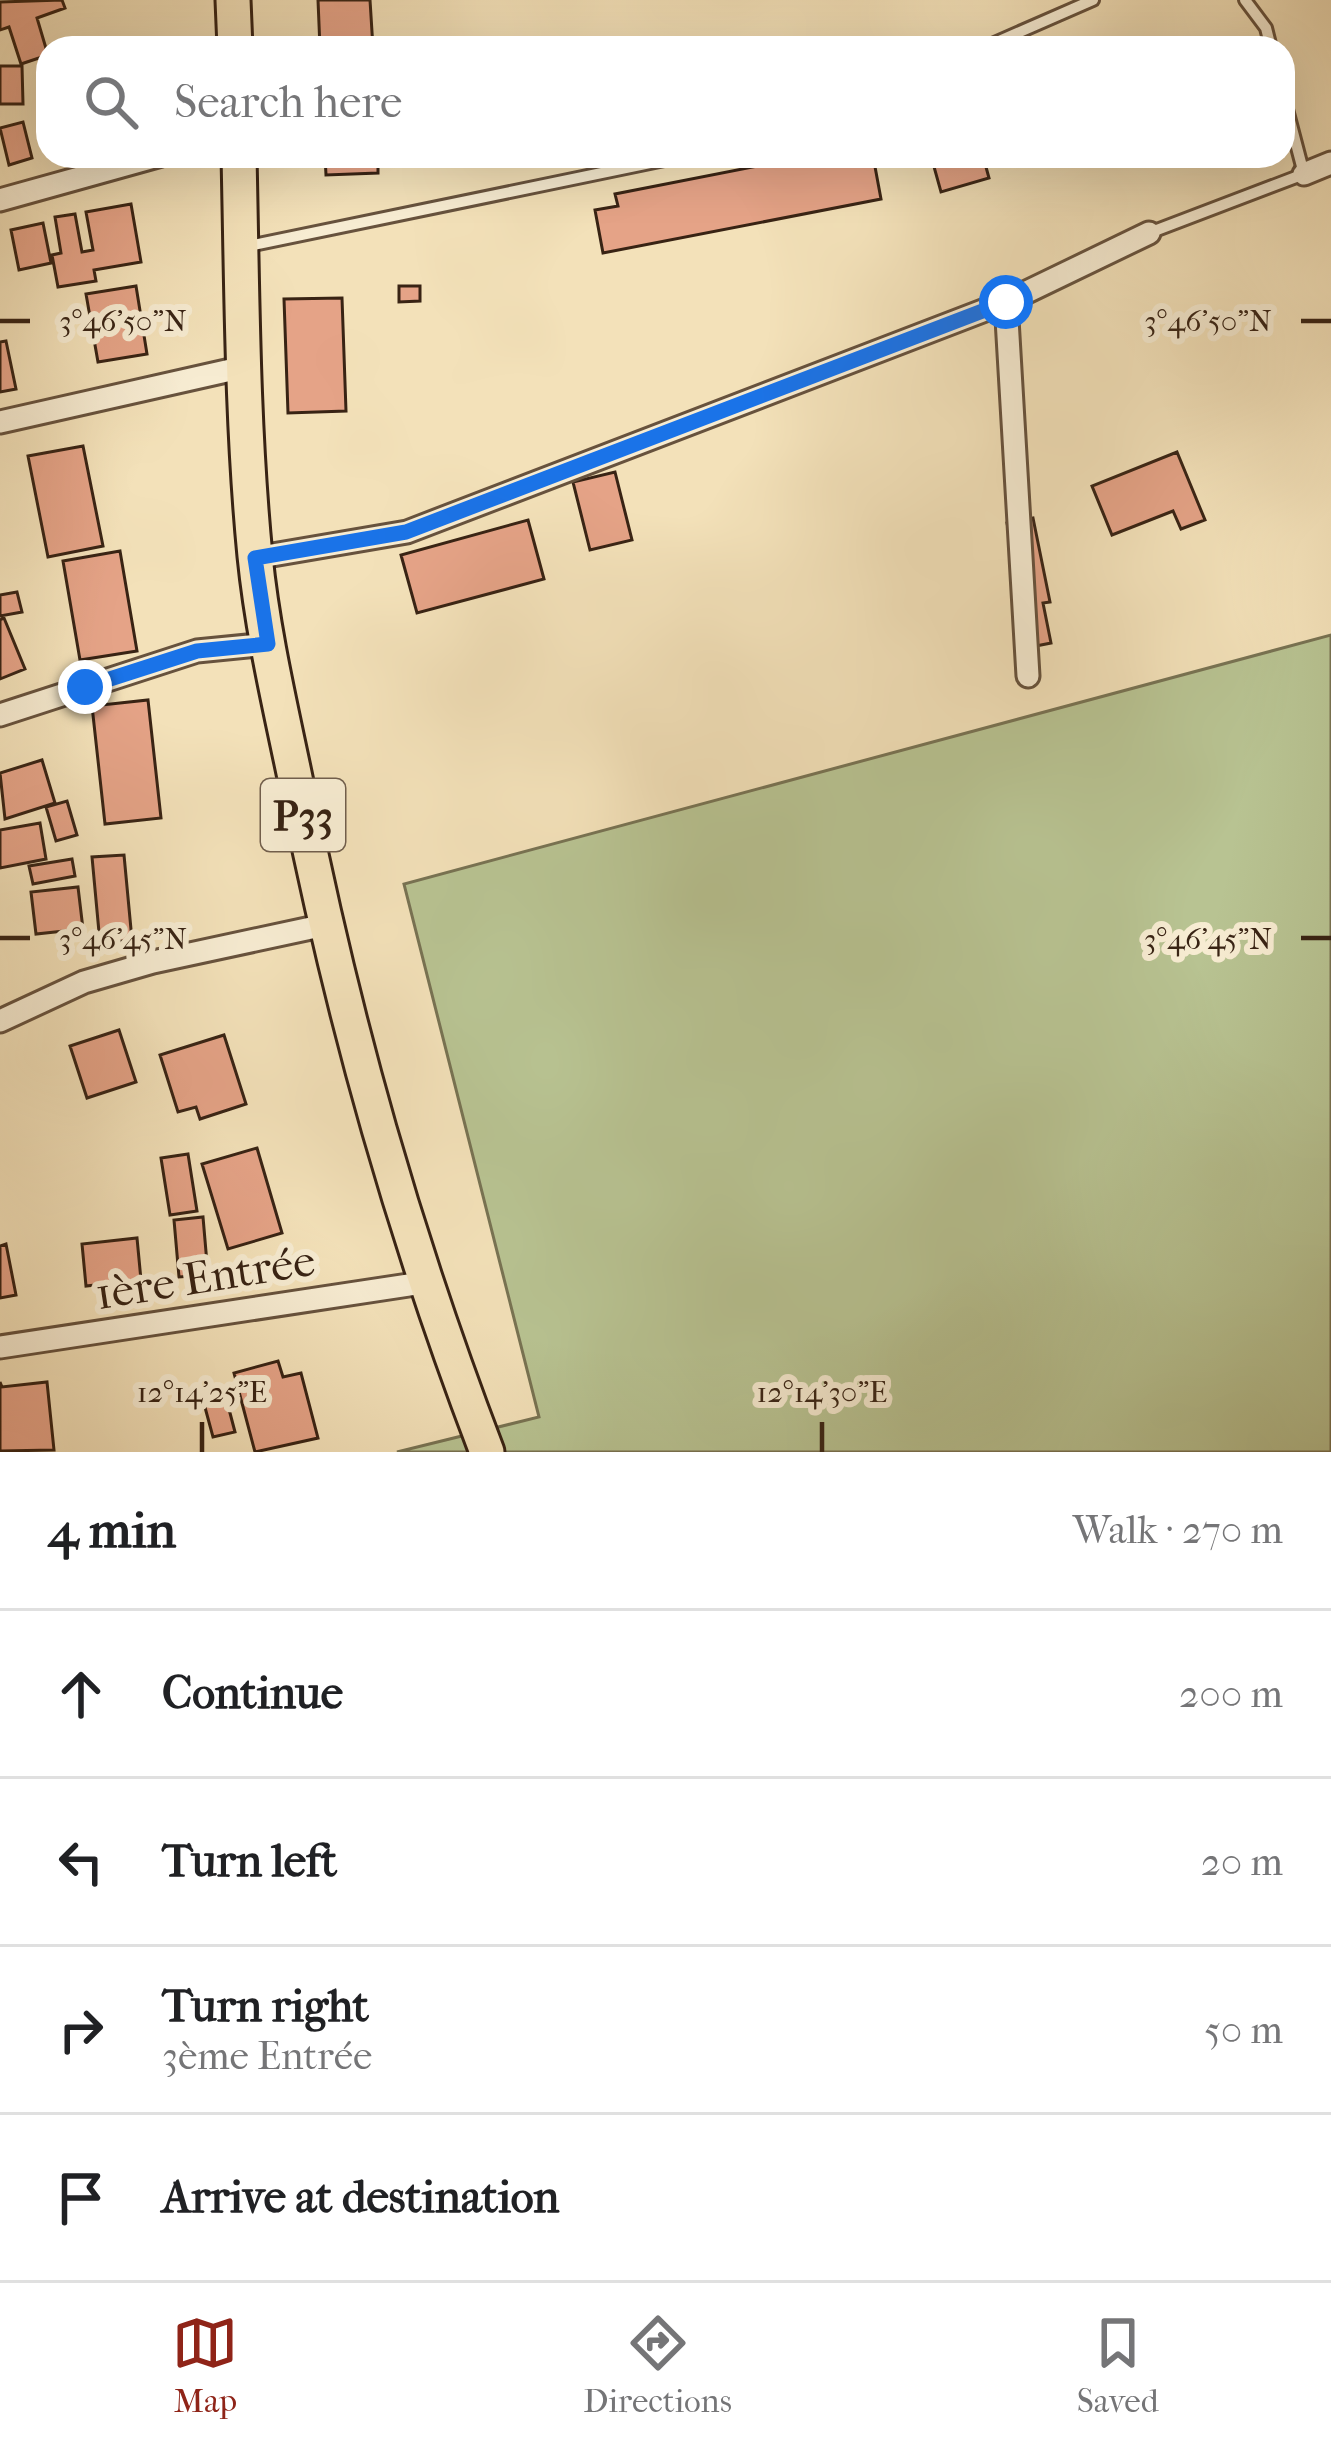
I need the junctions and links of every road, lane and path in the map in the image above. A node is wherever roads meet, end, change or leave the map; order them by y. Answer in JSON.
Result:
{"nodes":[{"id":1,"x":233,"y":0,"type":"edge"},
{"id":2,"x":1094,"y":0,"type":"edge"},
{"id":3,"x":1245,"y":0,"type":"edge"},
{"id":4,"x":234,"y":36,"type":"edge"},
{"id":5,"x":1011,"y":36,"type":"edge"},
{"id":6,"x":1268,"y":36,"type":"edge"},
{"id":7,"x":1295,"y":140,"type":"edge"},
{"id":8,"x":1331,"y":163,"type":"edge"},
{"id":9,"x":115,"y":168,"type":"edge"},
{"id":10,"x":239,"y":168,"type":"edge"},
{"id":11,"x":626,"y":168,"type":"edge"},
{"id":12,"x":1304,"y":174,"type":"junction"},
{"id":13,"x":0,"y":200,"type":"edge"},
{"id":14,"x":1149,"y":233,"type":"joint"},
{"id":15,"x":241,"y":248,"type":"junction"},
{"id":16,"x":1006,"y":302,"type":"junction"},
{"id":17,"x":244,"y":367,"type":"junction"},
{"id":18,"x":0,"y":422,"type":"edge"},
{"id":19,"x":255,"y":558,"type":"junction"},
{"id":20,"x":268,"y":644,"type":"junction"},
{"id":21,"x":1028,"y":676,"type":"dead end"},
{"id":22,"x":0,"y":715,"type":"edge"},
{"id":23,"x":325,"y":925,"type":"junction"},
{"id":24,"x":0,"y":1021,"type":"edge"},
{"id":25,"x":422,"y":1283,"type":"junction"},
{"id":26,"x":0,"y":1347,"type":"edge"},
{"id":27,"x":487,"y":1452,"type":"edge"}],
"edges":[{"from":1,"to":4,"type":"main road"},
{"from":2,"to":5,"type":"lane"},
{"from":3,"to":6,"type":"lane"},
{"from":7,"to":12,"type":"lane"},
{"from":8,"to":12,"type":"street"},
{"from":9,"to":13,"type":"street"},
{"from":10,"to":15,"type":"main road","number":"P33"},
{"from":11,"to":15,"type":"lane"},
{"from":12,"to":14,"type":"lane"},
{"from":14,"to":16,"type":"street"},
{"from":15,"to":17,"type":"main road","number":"P33"},
{"from":16,"to":19,"type":"street"},
{"from":16,"to":21,"type":"street"},
{"from":17,"to":18,"type":"street"},
{"from":17,"to":19,"type":"main road","number":"P33"},
{"from":19,"to":20,"type":"main road","number":"P33"},
{"from":20,"to":22,"type":"street"},
{"from":20,"to":23,"type":"main road","number":"P33"},
{"from":23,"to":24,"type":"street"},
{"from":23,"to":25,"type":"main road","number":"P33"},
{"from":25,"to":26,"type":"street","name":"1ère Entrée"},
{"from":25,"to":27,"type":"main road","number":"P33"}]}
